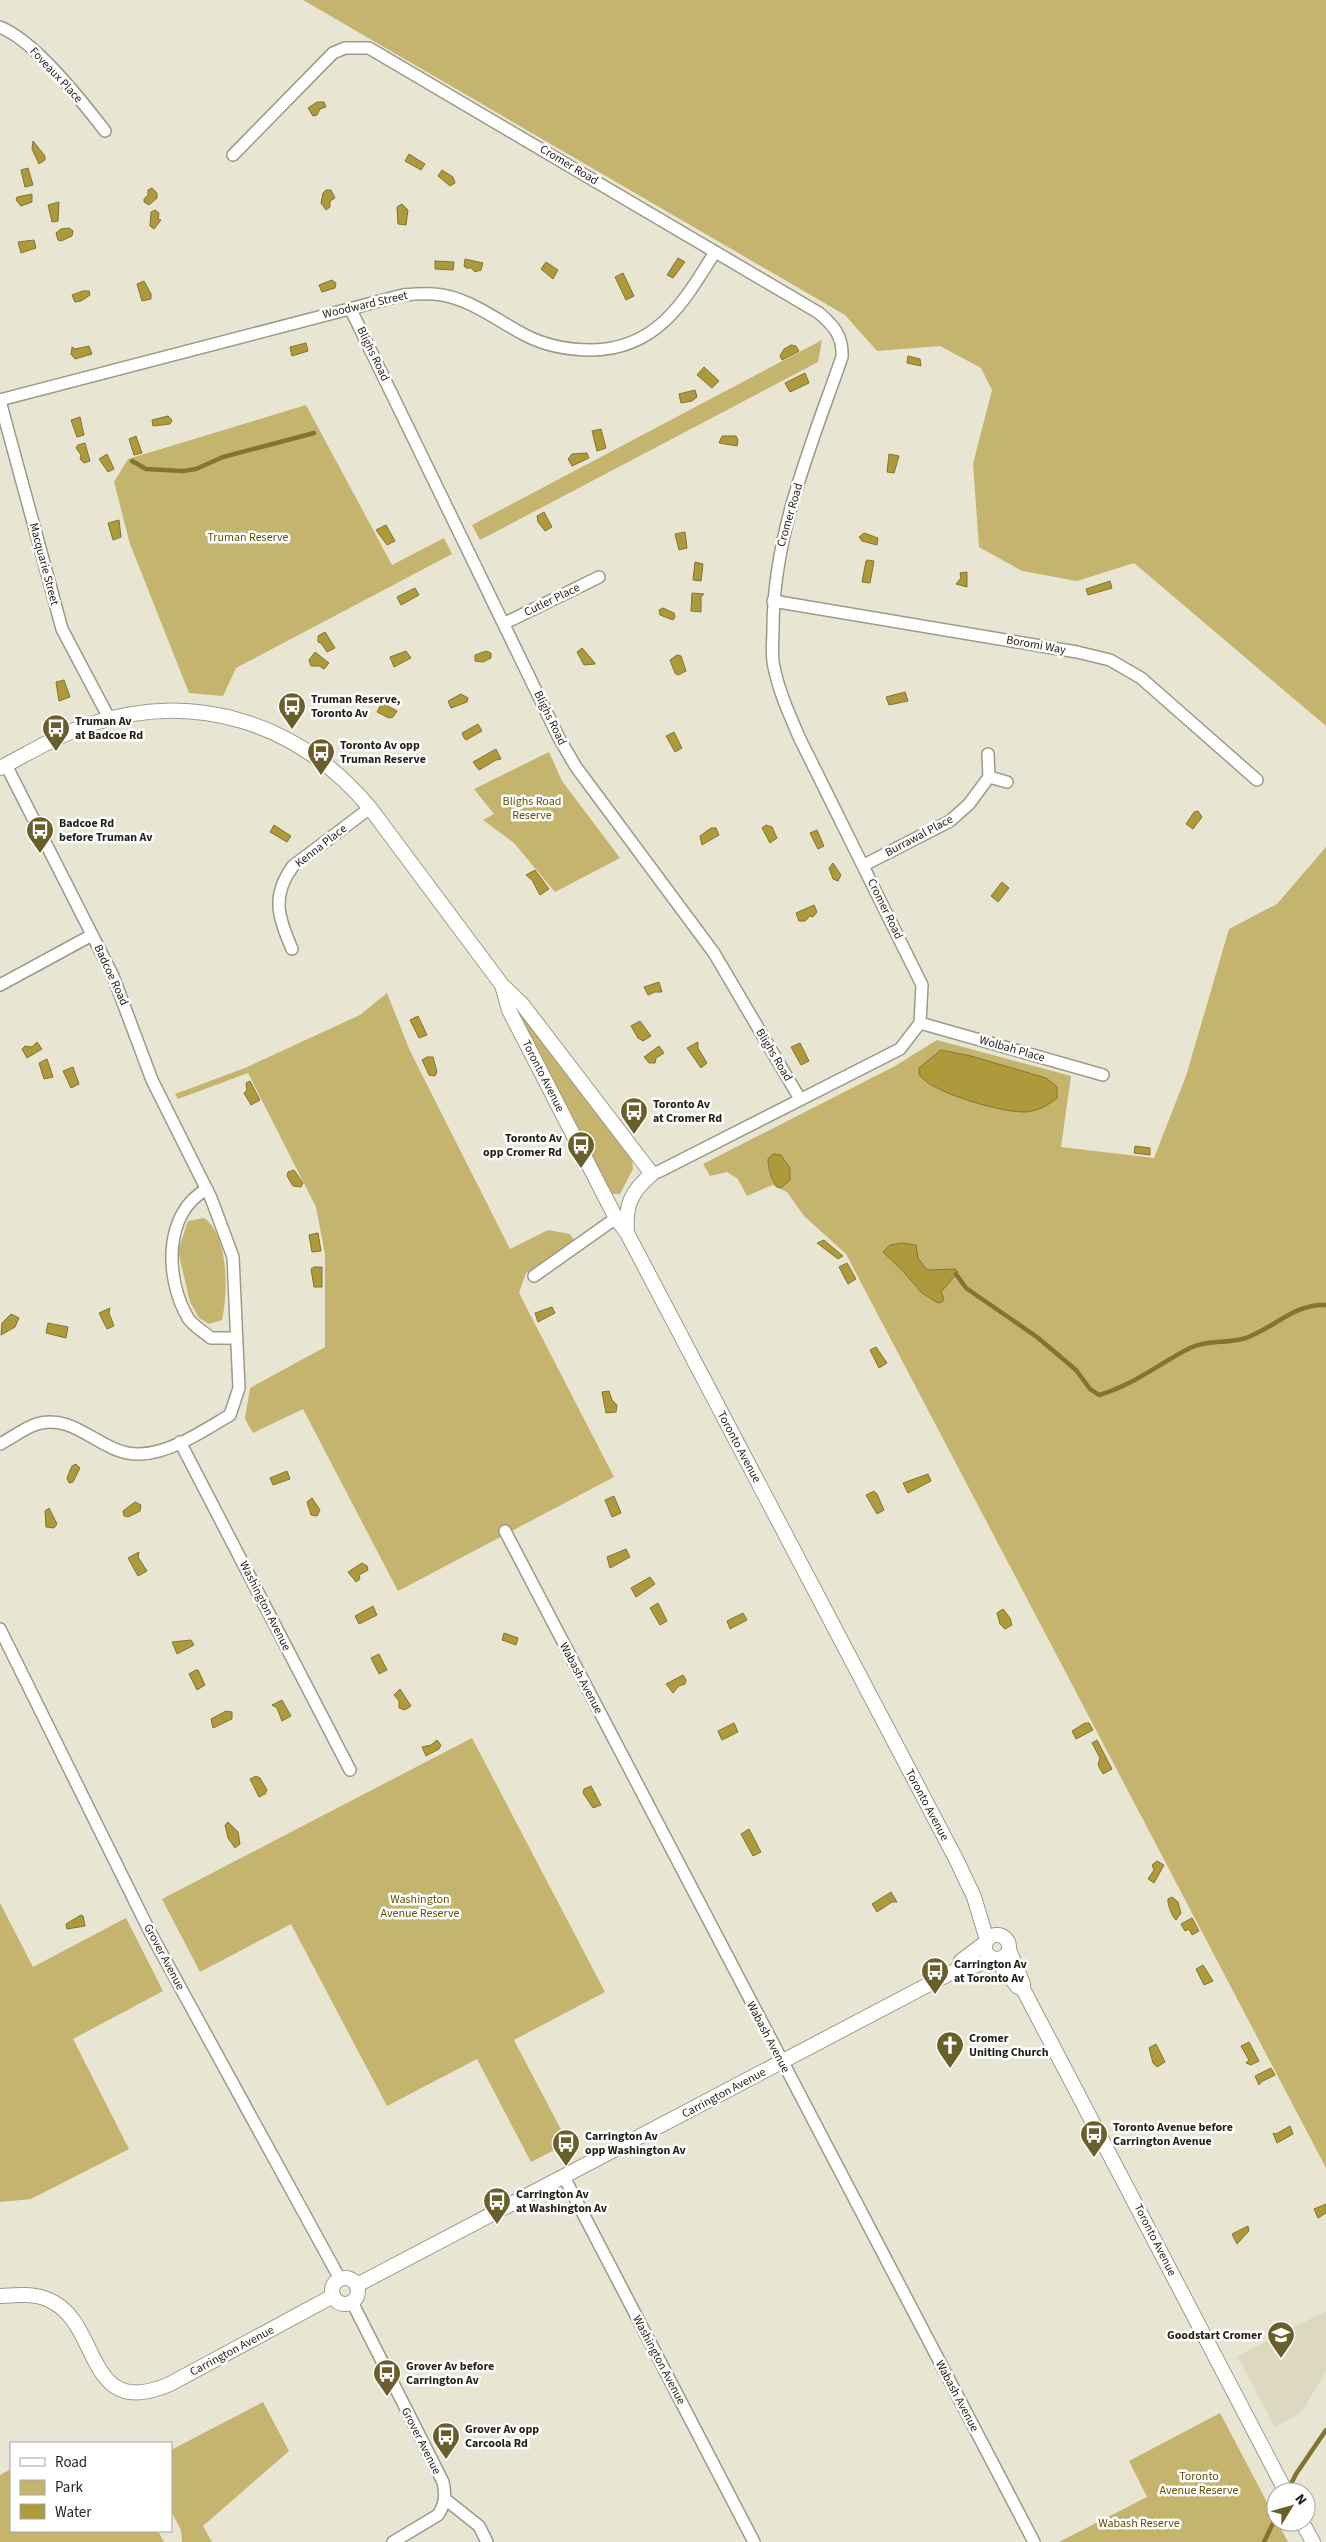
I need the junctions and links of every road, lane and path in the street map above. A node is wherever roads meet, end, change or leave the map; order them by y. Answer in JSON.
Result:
{"nodes":[{"id":1,"x":0,"y":27,"type":"edge"},
{"id":2,"x":105,"y":131,"type":"dead end"},
{"id":3,"x":233,"y":155,"type":"dead end"},
{"id":4,"x":715,"y":252,"type":"junction"},
{"id":5,"x":350,"y":308,"type":"junction"},
{"id":6,"x":0,"y":401,"type":"edge"},
{"id":7,"x":600,"y":577,"type":"dead end"},
{"id":8,"x":773,"y":601,"type":"junction"},
{"id":9,"x":505,"y":623,"type":"junction"},
{"id":10,"x":109,"y":718,"type":"junction"},
{"id":11,"x":988,"y":754,"type":"dead end"},
{"id":12,"x":3,"y":766,"type":"edge"},
{"id":13,"x":989,"y":777,"type":"junction"},
{"id":14,"x":1257,"y":780,"type":"dead end"},
{"id":15,"x":1007,"y":782,"type":"dead end"},
{"id":16,"x":370,"y":808,"type":"junction"},
{"id":17,"x":864,"y":866,"type":"junction"},
{"id":18,"x":92,"y":935,"type":"junction"},
{"id":19,"x":292,"y":949,"type":"dead end"},
{"id":20,"x":0,"y":985,"type":"edge"},
{"id":21,"x":502,"y":985,"type":"junction"},
{"id":22,"x":920,"y":1023,"type":"junction"},
{"id":23,"x":1103,"y":1075,"type":"dead end"},
{"id":24,"x":800,"y":1099,"type":"junction"},
{"id":25,"x":652,"y":1174,"type":"junction"},
{"id":26,"x":207,"y":1189,"type":"junction"},
{"id":27,"x":616,"y":1218,"type":"junction"},
{"id":28,"x":627,"y":1232,"type":"junction"},
{"id":29,"x":534,"y":1276,"type":"dead end"},
{"id":30,"x":236,"y":1338,"type":"junction"},
{"id":31,"x":180,"y":1442,"type":"junction"},
{"id":32,"x":0,"y":1444,"type":"edge"},
{"id":33,"x":505,"y":1531,"type":"dead end"},
{"id":34,"x":0,"y":1629,"type":"edge"},
{"id":35,"x":350,"y":1770,"type":"dead end"},
{"id":36,"x":978,"y":1908,"type":"junction"},
{"id":37,"x":1002,"y":1935,"type":"junction"},
{"id":38,"x":986,"y":1941,"type":"junction"},
{"id":39,"x":1009,"y":1950,"type":"junction"},
{"id":40,"x":994,"y":1959,"type":"junction"},
{"id":41,"x":958,"y":1969,"type":"junction"},
{"id":42,"x":1023,"y":1988,"type":"junction"},
{"id":43,"x":782,"y":2062,"type":"junction"},
{"id":44,"x":564,"y":2177,"type":"junction"},
{"id":45,"x":340,"y":2279,"type":"junction"},
{"id":46,"x":357,"y":2285,"type":"junction"},
{"id":47,"x":0,"y":2296,"type":"edge"},
{"id":48,"x":333,"y":2296,"type":"junction"},
{"id":49,"x":352,"y":2302,"type":"junction"},
{"id":50,"x":1281,"y":2482,"type":"edge"},
{"id":51,"x":445,"y":2499,"type":"junction"},
{"id":52,"x":393,"y":2542,"type":"edge"},
{"id":53,"x":487,"y":2542,"type":"edge"},
{"id":54,"x":754,"y":2542,"type":"edge"},
{"id":55,"x":1034,"y":2542,"type":"edge"}],
"edges":[{"from":1,"to":2,"type":"street","name":"Foveaux Place"},
{"from":3,"to":4,"type":"street","name":"Cromer Road"},
{"from":4,"to":5,"type":"street","name":"Woodward Street"},
{"from":4,"to":8,"type":"street","name":"Cromer Road"},
{"from":5,"to":6,"type":"street","name":"Woodward Street"},
{"from":5,"to":9,"type":"street","name":"Blighs Road"},
{"from":6,"to":10,"type":"street","name":"Macquarie Street"},
{"from":7,"to":9,"type":"street","name":"Cutler Place"},
{"from":8,"to":14,"type":"street","name":"Boromi Way"},
{"from":8,"to":17,"type":"street","name":"Cromer Road"},
{"from":9,"to":24,"type":"street","name":"Blighs Road"},
{"from":10,"to":12,"type":"street","name":"Toronto Avenue"},
{"from":10,"to":16,"type":"street","name":"Toronto Avenue"},
{"from":11,"to":13,"type":"street"},
{"from":12,"to":18,"type":"street","name":"Badcoe Road"},
{"from":13,"to":15,"type":"street"},
{"from":13,"to":17,"type":"street","name":"Burrawal Place"},
{"from":16,"to":19,"type":"street","name":"Kenna Place"},
{"from":16,"to":21,"type":"street","name":"Toronto Avenue"},
{"from":17,"to":22,"type":"street","name":"Cromer Road"},
{"from":18,"to":20,"type":"street"},
{"from":18,"to":26,"type":"street","name":"Badcoe Road"},
{"from":21,"to":25,"type":"street","name":"Toronto Avenue"},
{"from":21,"to":27,"type":"street","name":"Toronto Avenue"},
{"from":22,"to":23,"type":"street","name":"Wolbah Place"},
{"from":22,"to":24,"type":"street"},
{"from":24,"to":25,"type":"street"},
{"from":25,"to":28,"type":"street"},
{"from":26,"to":30,"type":"street","name":"Badcoe Road"},
{"from":26,"to":30,"type":"street"},
{"from":27,"to":28,"type":"street","name":"Toronto Avenue"},
{"from":27,"to":29,"type":"street"},
{"from":28,"to":36,"type":"street","name":"Toronto Avenue"},
{"from":30,"to":31,"type":"street","name":"Badcoe Road"},
{"from":31,"to":32,"type":"street"},
{"from":31,"to":35,"type":"street","name":"Washington Avenue"},
{"from":33,"to":43,"type":"street","name":"Wabash Avenue"},
{"from":34,"to":45,"type":"street","name":"Grover Avenue"},
{"from":36,"to":37,"type":"street","name":"Toronto Avenue"},
{"from":36,"to":38,"type":"street","name":"Toronto Avenue"},
{"from":37,"to":38,"type":"street"},
{"from":37,"to":39,"type":"street"},
{"from":38,"to":40,"type":"street"},
{"from":38,"to":41,"type":"street","name":"Carrington Avenue"},
{"from":39,"to":40,"type":"street"},
{"from":39,"to":42,"type":"street","name":"Toronto Avenue"},
{"from":40,"to":41,"type":"street","name":"Carrington Avenue"},
{"from":40,"to":42,"type":"street","name":"Toronto Avenue"},
{"from":41,"to":43,"type":"street","name":"Carrington Avenue"},
{"from":42,"to":50,"type":"street","name":"Toronto Avenue"},
{"from":43,"to":44,"type":"street","name":"Carrington Avenue"},
{"from":43,"to":55,"type":"street","name":"Wabash Avenue"},
{"from":44,"to":46,"type":"street","name":"Carrington Avenue"},
{"from":44,"to":54,"type":"street","name":"Washington Avenue"},
{"from":45,"to":46,"type":"street"},
{"from":45,"to":48,"type":"street"},
{"from":46,"to":49,"type":"street"},
{"from":47,"to":48,"type":"street","name":"Carrington Avenue"},
{"from":48,"to":49,"type":"street"},
{"from":49,"to":51,"type":"street","name":"Grover Avenue"},
{"from":51,"to":52,"type":"street"},
{"from":51,"to":53,"type":"street"}]}
